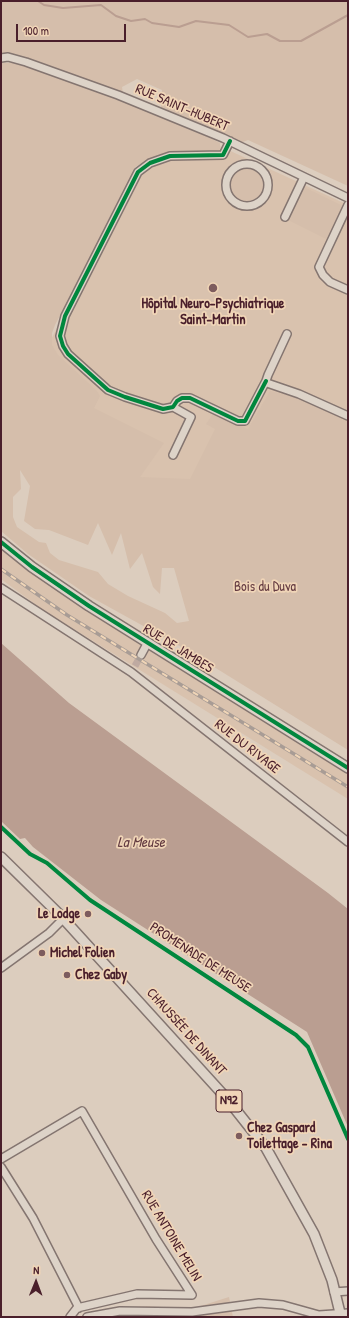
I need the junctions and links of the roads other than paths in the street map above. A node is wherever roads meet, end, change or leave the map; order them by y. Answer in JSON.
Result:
{"nodes":[{"id":1,"x":1,"y":58,"type":"edge"},
{"id":2,"x":230,"y":142,"type":"junction"},
{"id":3,"x":260,"y":156,"type":"junction"},
{"id":4,"x":255,"y":166,"type":"junction"},
{"id":5,"x":304,"y":177,"type":"junction"},
{"id":6,"x":348,"y":198,"type":"edge"},
{"id":7,"x":348,"y":205,"type":"edge"},
{"id":8,"x":284,"y":217,"type":"dead end"},
{"id":9,"x":348,"y":290,"type":"edge"},
{"id":10,"x":288,"y":334,"type":"dead end"},
{"id":11,"x":266,"y":381,"type":"junction"},
{"id":12,"x":173,"y":408,"type":"junction"},
{"id":13,"x":348,"y":416,"type":"edge"},
{"id":14,"x":173,"y":455,"type":"dead end"},
{"id":15,"x":1,"y":542,"type":"edge"},
{"id":16,"x":1,"y":588,"type":"edge"},
{"id":17,"x":148,"y":642,"type":"junction"},
{"id":18,"x":140,"y":655,"type":"tunnel mouth"},
{"id":19,"x":348,"y":768,"type":"edge"},
{"id":20,"x":348,"y":842,"type":"edge"},
{"id":21,"x":1,"y":857,"type":"edge"},
{"id":22,"x":63,"y":919,"type":"junction"},
{"id":23,"x":1,"y":968,"type":"edge"},
{"id":24,"x":1,"y":1159,"type":"edge"},
{"id":25,"x":1,"y":1167,"type":"edge"},
{"id":26,"x":348,"y":1291,"type":"edge"},
{"id":27,"x":334,"y":1292,"type":"junction"},
{"id":28,"x":78,"y":1308,"type":"junction"},
{"id":29,"x":343,"y":1315,"type":"edge"},
{"id":30,"x":70,"y":1317,"type":"edge"},
{"id":31,"x":87,"y":1317,"type":"edge"}],
"edges":[{"from":1,"to":2,"type":"street","name":"RUE SAINT-HUBERT"},
{"from":2,"to":3,"type":"street","name":"RUE SAINT-HUBERT"},
{"from":2,"to":12,"type":"street"},
{"from":3,"to":4,"type":"street"},
{"from":3,"to":5,"type":"street","name":"RUE SAINT-HUBERT"},
{"from":4,"to":4,"type":"street"},
{"from":5,"to":6,"type":"street","name":"RUE SAINT-HUBERT"},
{"from":5,"to":8,"type":"street"},
{"from":7,"to":9,"type":"street"},
{"from":10,"to":11,"type":"street"},
{"from":11,"to":12,"type":"street"},
{"from":11,"to":13,"type":"street"},
{"from":12,"to":14,"type":"street"},
{"from":15,"to":17,"type":"main road","name":"RUE DE JAMBES"},
{"from":16,"to":20,"type":"street","name":"RUE DU RIVAGE"},
{"from":17,"to":18,"type":"street"},
{"from":17,"to":19,"type":"main road","name":"RUE DE JAMBES"},
{"from":21,"to":22,"type":"main road","name":"CHAUSSÉE DE DINANT","number":"N92"},
{"from":22,"to":23,"type":"street"},
{"from":22,"to":27,"type":"main road","name":"CHAUSSÉE DE DINANT","number":"N92"},
{"from":24,"to":28,"type":"street","name":"RUE ANTOINE MELIN"},
{"from":25,"to":28,"type":"street"},
{"from":26,"to":27,"type":"street"},
{"from":27,"to":29,"type":"main road","name":"CHAUSSÉE DE DINANT","number":"N92"},
{"from":28,"to":30,"type":"street"},
{"from":29,"to":31,"type":"street"}]}
